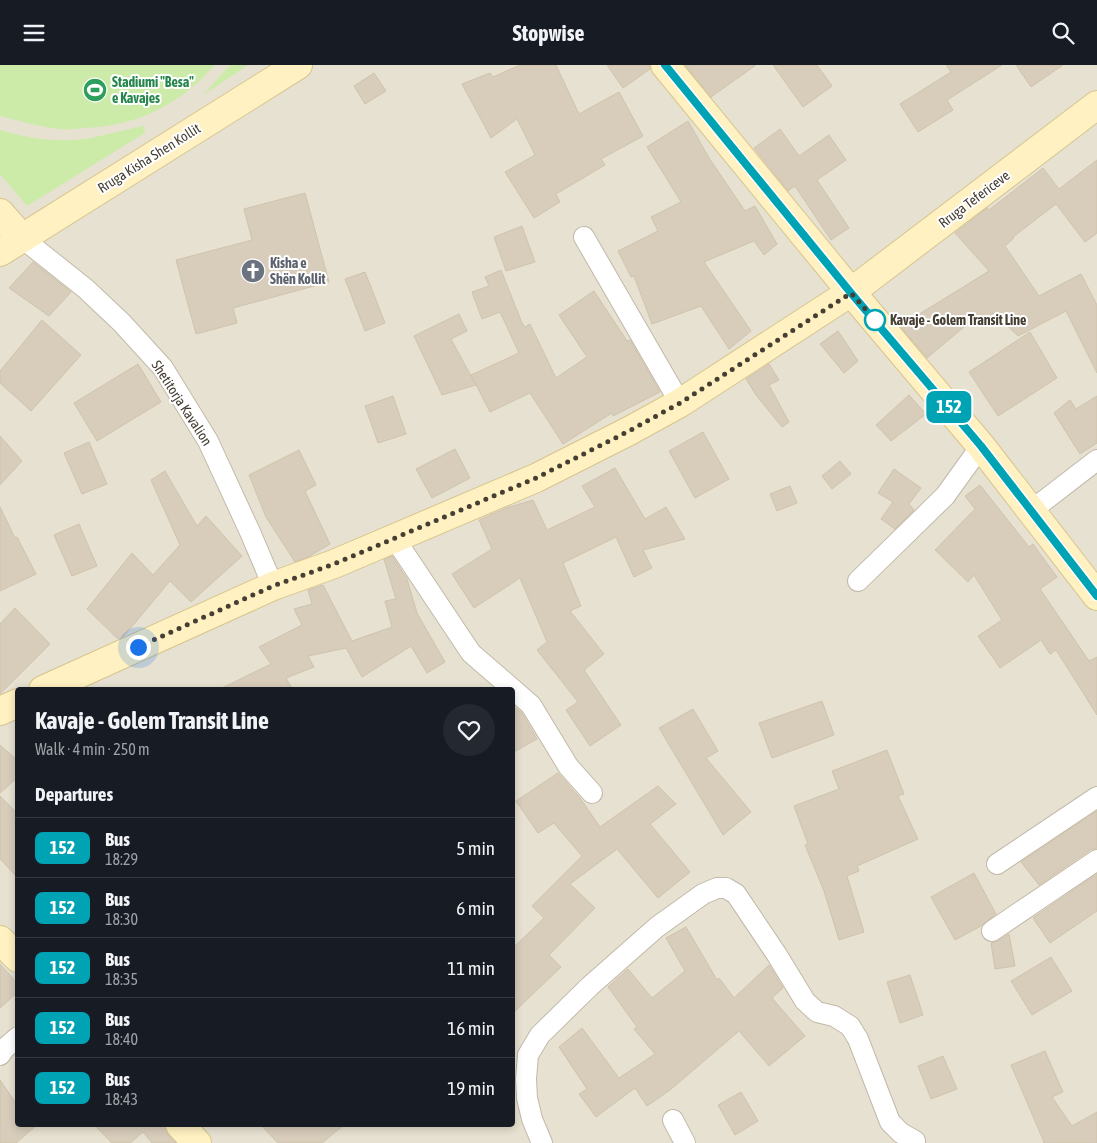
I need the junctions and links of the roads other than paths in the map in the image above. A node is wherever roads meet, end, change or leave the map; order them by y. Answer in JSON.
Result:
{"nodes":[{"id":1,"x":298,"y":65,"type":"edge"},
{"id":2,"x":665,"y":65,"type":"edge"},
{"id":3,"x":1097,"y":105,"type":"edge"},
{"id":4,"x":0,"y":213,"type":"edge"},
{"id":5,"x":584,"y":237,"type":"dead end"},
{"id":6,"x":22,"y":238,"type":"junction"},
{"id":7,"x":0,"y":252,"type":"edge"},
{"id":8,"x":851,"y":293,"type":"junction"},
{"id":9,"x":680,"y":403,"type":"junction"},
{"id":10,"x":981,"y":446,"type":"junction"},
{"id":11,"x":1097,"y":460,"type":"edge"},
{"id":12,"x":1032,"y":510,"type":"junction"},
{"id":13,"x":395,"y":539,"type":"junction"},
{"id":14,"x":858,"y":581,"type":"dead end"},
{"id":15,"x":273,"y":586,"type":"junction"},
{"id":16,"x":1097,"y":596,"type":"edge"},
{"id":17,"x":50,"y":687,"type":"edge"},
{"id":18,"x":510,"y":687,"type":"edge"},
{"id":19,"x":515,"y":691,"type":"edge"},
{"id":20,"x":15,"y":704,"type":"edge"},
{"id":21,"x":0,"y":711,"type":"edge"},
{"id":22,"x":592,"y":793,"type":"dead end"},
{"id":23,"x":1097,"y":797,"type":"edge"},
{"id":24,"x":1097,"y":860,"type":"edge"},
{"id":25,"x":997,"y":864,"type":"dead end"},
{"id":26,"x":992,"y":931,"type":"dead end"},
{"id":27,"x":0,"y":940,"type":"edge"},
{"id":28,"x":15,"y":955,"type":"edge"},
{"id":29,"x":15,"y":1040,"type":"edge"},
{"id":30,"x":0,"y":1055,"type":"edge"},
{"id":31,"x":515,"y":1114,"type":"edge"},
{"id":32,"x":532,"y":1119,"type":"junction"},
{"id":33,"x":673,"y":1120,"type":"dead end"},
{"id":34,"x":182,"y":1127,"type":"edge"},
{"id":35,"x":915,"y":1141,"type":"dead end"},
{"id":36,"x":197,"y":1143,"type":"edge"},
{"id":37,"x":542,"y":1143,"type":"edge"},
{"id":38,"x":685,"y":1143,"type":"edge"}],
"edges":[{"from":1,"to":6,"type":"street","name":"Rruga Kisha Shen Kollit"},
{"from":2,"to":8,"type":"street"},
{"from":3,"to":8,"type":"street","name":"Rruga Tefericeve"},
{"from":4,"to":6,"type":"street","name":"Shetitorja Kavalion"},
{"from":5,"to":9,"type":"street"},
{"from":6,"to":7,"type":"street","name":"Rruga Kisha Shen Kollit"},
{"from":6,"to":15,"type":"street","name":"Shetitorja Kavalion"},
{"from":8,"to":9,"type":"street","name":"Rruga Tefericeve"},
{"from":8,"to":10,"type":"street"},
{"from":9,"to":13,"type":"street","name":"Rruga Tefericeve"},
{"from":10,"to":12,"type":"street"},
{"from":10,"to":14,"type":"street"},
{"from":11,"to":12,"type":"street"},
{"from":12,"to":16,"type":"street"},
{"from":13,"to":15,"type":"street","name":"Rruga Tefericeve"},
{"from":13,"to":18,"type":"street"},
{"from":15,"to":17,"type":"street","name":"Rruga Tefericeve"},
{"from":19,"to":22,"type":"street"},
{"from":20,"to":21,"type":"street"},
{"from":23,"to":25,"type":"street"},
{"from":24,"to":26,"type":"street"},
{"from":27,"to":28,"type":"street"},
{"from":29,"to":30,"type":"street"},
{"from":31,"to":32,"type":"street"},
{"from":32,"to":35,"type":"street"},
{"from":32,"to":37,"type":"street"},
{"from":33,"to":38,"type":"street"},
{"from":34,"to":36,"type":"street"}]}
